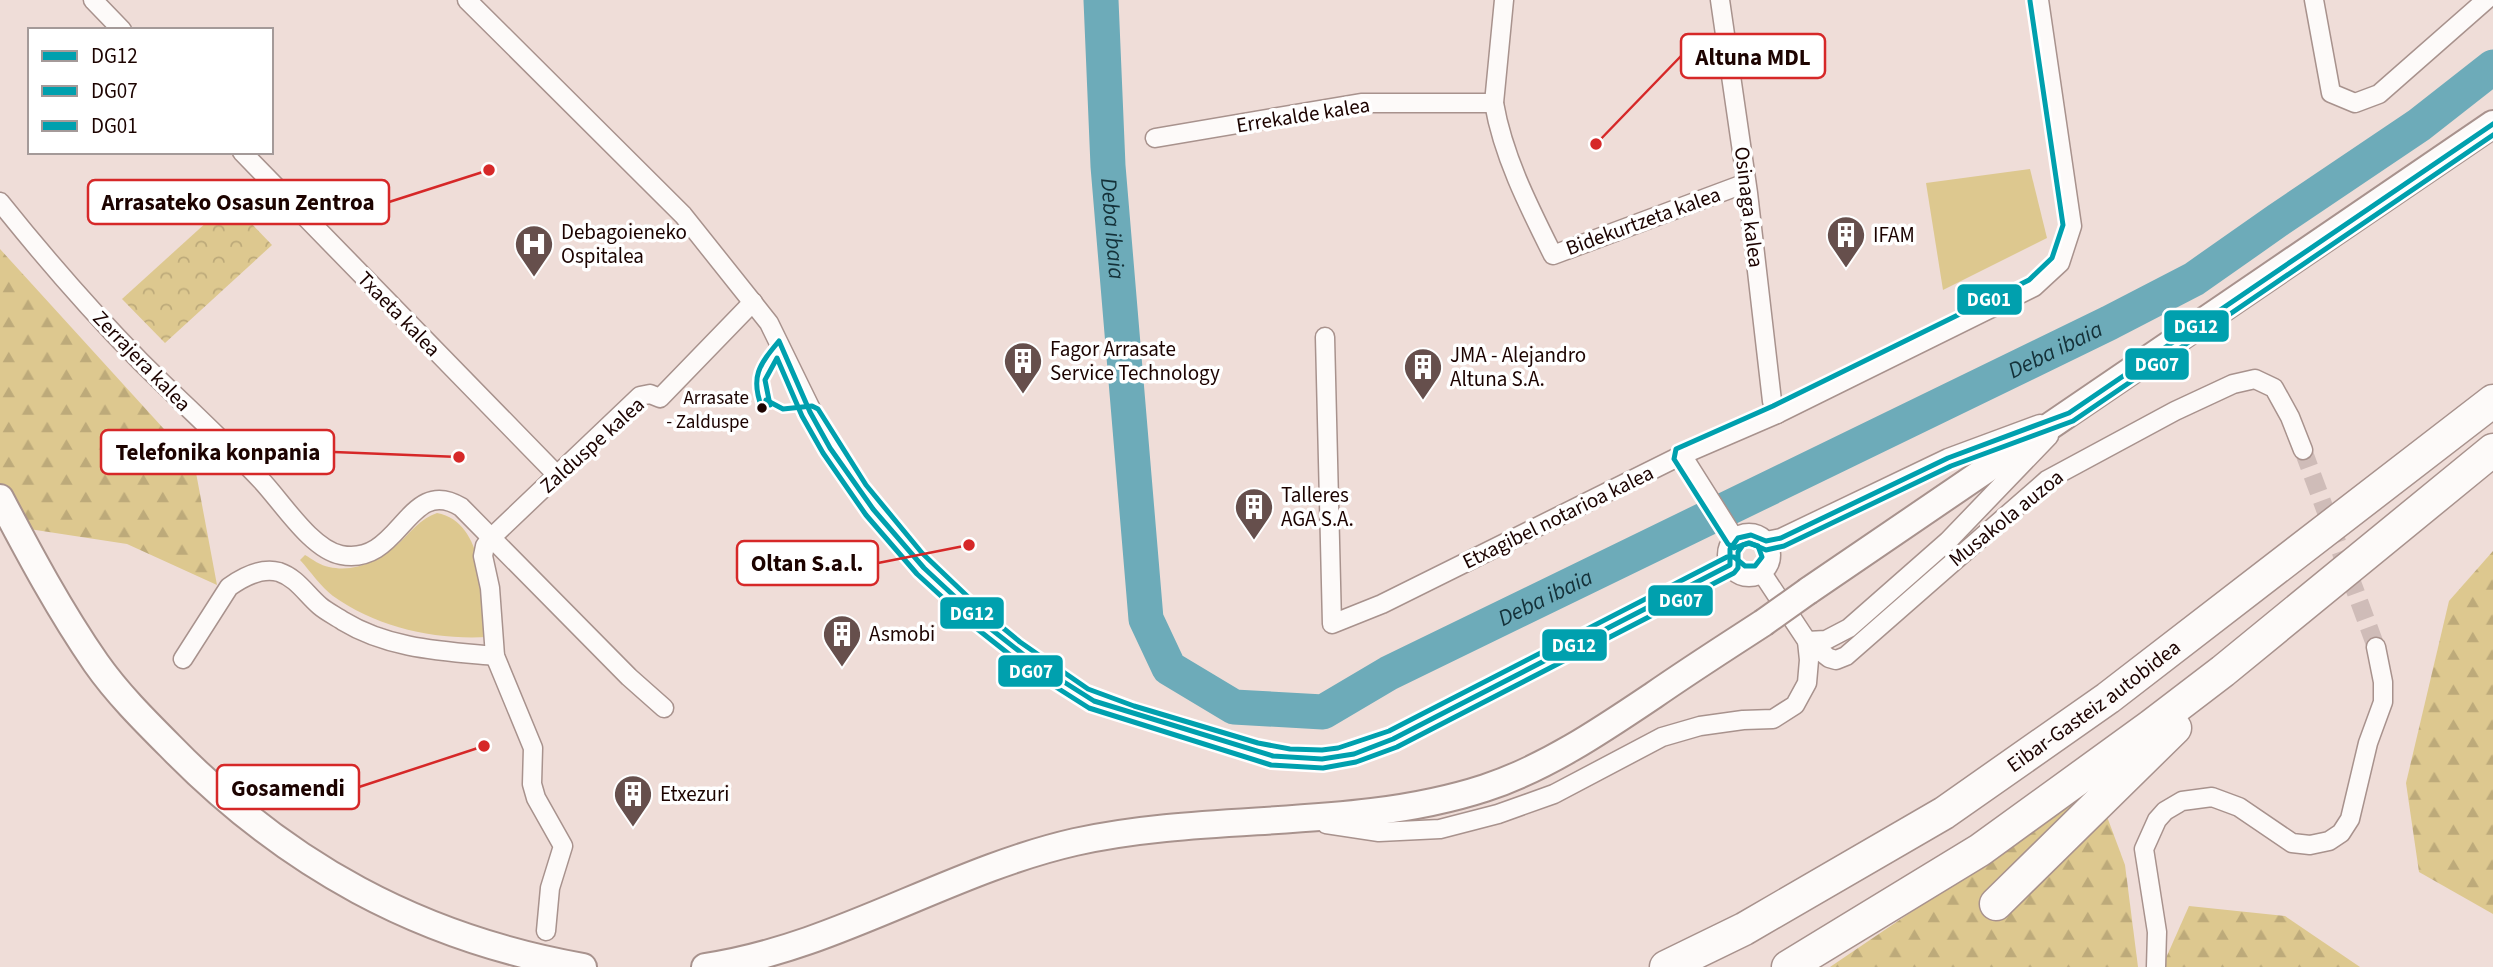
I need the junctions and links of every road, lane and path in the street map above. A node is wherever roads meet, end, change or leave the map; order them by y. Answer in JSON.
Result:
{"nodes":[{"id":1,"x":93,"y":0,"type":"edge"},
{"id":2,"x":467,"y":0,"type":"edge"},
{"id":3,"x":1504,"y":0,"type":"edge"},
{"id":4,"x":1720,"y":0,"type":"edge"},
{"id":5,"x":2039,"y":0,"type":"edge"},
{"id":6,"x":2314,"y":0,"type":"edge"},
{"id":7,"x":2486,"y":0,"type":"edge"},
{"id":8,"x":120,"y":28,"type":"edge"},
{"id":9,"x":1494,"y":103,"type":"junction"},
{"id":10,"x":2493,"y":124,"type":"edge"},
{"id":11,"x":1155,"y":138,"type":"dead end"},
{"id":12,"x":244,"y":154,"type":"edge"},
{"id":13,"x":1746,"y":183,"type":"junction"},
{"id":14,"x":0,"y":202,"type":"edge"},
{"id":15,"x":753,"y":302,"type":"junction"},
{"id":16,"x":1325,"y":337,"type":"dead end"},
{"id":17,"x":2493,"y":401,"type":"edge"},
{"id":18,"x":2069,"y":413,"type":"junction"},
{"id":19,"x":1777,"y":414,"type":"junction"},
{"id":20,"x":2303,"y":450,"type":"tunnel mouth"},
{"id":21,"x":2493,"y":450,"type":"edge"},
{"id":22,"x":1682,"y":455,"type":"junction"},
{"id":23,"x":557,"y":475,"type":"junction"},
{"id":24,"x":0,"y":498,"type":"edge"},
{"id":25,"x":1732,"y":533,"type":"junction"},
{"id":26,"x":491,"y":538,"type":"junction"},
{"id":27,"x":1766,"y":541,"type":"junction"},
{"id":28,"x":1730,"y":565,"type":"junction"},
{"id":29,"x":1762,"y":573,"type":"junction"},
{"id":30,"x":1807,"y":641,"type":"junction"},
{"id":31,"x":2376,"y":647,"type":"tunnel mouth"},
{"id":32,"x":495,"y":656,"type":"junction"},
{"id":33,"x":183,"y":659,"type":"dead end"},
{"id":34,"x":2223,"y":671,"type":"junction"},
{"id":35,"x":664,"y":708,"type":"dead end"},
{"id":36,"x":1290,"y":819,"type":"junction"},
{"id":37,"x":1996,"y":904,"type":"dead end"},
{"id":38,"x":546,"y":931,"type":"dead end"},
{"id":39,"x":583,"y":967,"type":"edge"},
{"id":40,"x":705,"y":967,"type":"edge"},
{"id":41,"x":1666,"y":967,"type":"edge"},
{"id":42,"x":1788,"y":967,"type":"edge"},
{"id":43,"x":2156,"y":967,"type":"edge"}],
"edges":[{"from":1,"to":8,"type":"street"},
{"from":2,"to":15,"type":"street"},
{"from":3,"to":9,"type":"street","name":"Bidekurtzeta kalea"},
{"from":4,"to":13,"type":"street","name":"Osinaga kalea"},
{"from":5,"to":19,"type":"street","name":"Etxagibel notarioa kalea"},
{"from":6,"to":7,"type":"street"},
{"from":9,"to":11,"type":"street","name":"Errekalde kalea"},
{"from":9,"to":13,"type":"street","name":"Bidekurtzeta kalea"},
{"from":10,"to":18,"type":"main road"},
{"from":12,"to":23,"type":"street","name":"Txaeta kalea"},
{"from":13,"to":19,"type":"street","name":"Osinaga kalea"},
{"from":14,"to":26,"type":"street","name":"Zerrajera kalea"},
{"from":15,"to":23,"type":"street","name":"Zalduspe kalea"},
{"from":15,"to":28,"type":"street"},
{"from":16,"to":22,"type":"street","name":"Etxagibel notarioa kalea"},
{"from":17,"to":41,"type":"highway","name":"Eibar-Gasteiz autobidea"},
{"from":18,"to":27,"type":"street"},
{"from":18,"to":30,"type":"street"},
{"from":18,"to":36,"type":"main road","bridge":true},
{"from":19,"to":22,"type":"street","name":"Etxagibel notarioa kalea"},
{"from":20,"to":30,"type":"street","name":"Musakola auzoa"},
{"from":21,"to":34,"type":"highway"},
{"from":22,"to":25,"type":"street"},
{"from":23,"to":26,"type":"street","name":"Zalduspe kalea"},
{"from":24,"to":39,"type":"main road"},
{"from":25,"to":27,"type":"street"},
{"from":25,"to":28,"type":"street"},
{"from":26,"to":32,"type":"street"},
{"from":26,"to":35,"type":"street"},
{"from":27,"to":29,"type":"street"},
{"from":28,"to":29,"type":"street"},
{"from":29,"to":30,"type":"street"},
{"from":30,"to":36,"type":"street"},
{"from":31,"to":43,"type":"street"},
{"from":32,"to":33,"type":"street"},
{"from":32,"to":38,"type":"street"},
{"from":34,"to":37,"type":"highway"},
{"from":34,"to":42,"type":"highway"},
{"from":36,"to":40,"type":"main road"}]}
